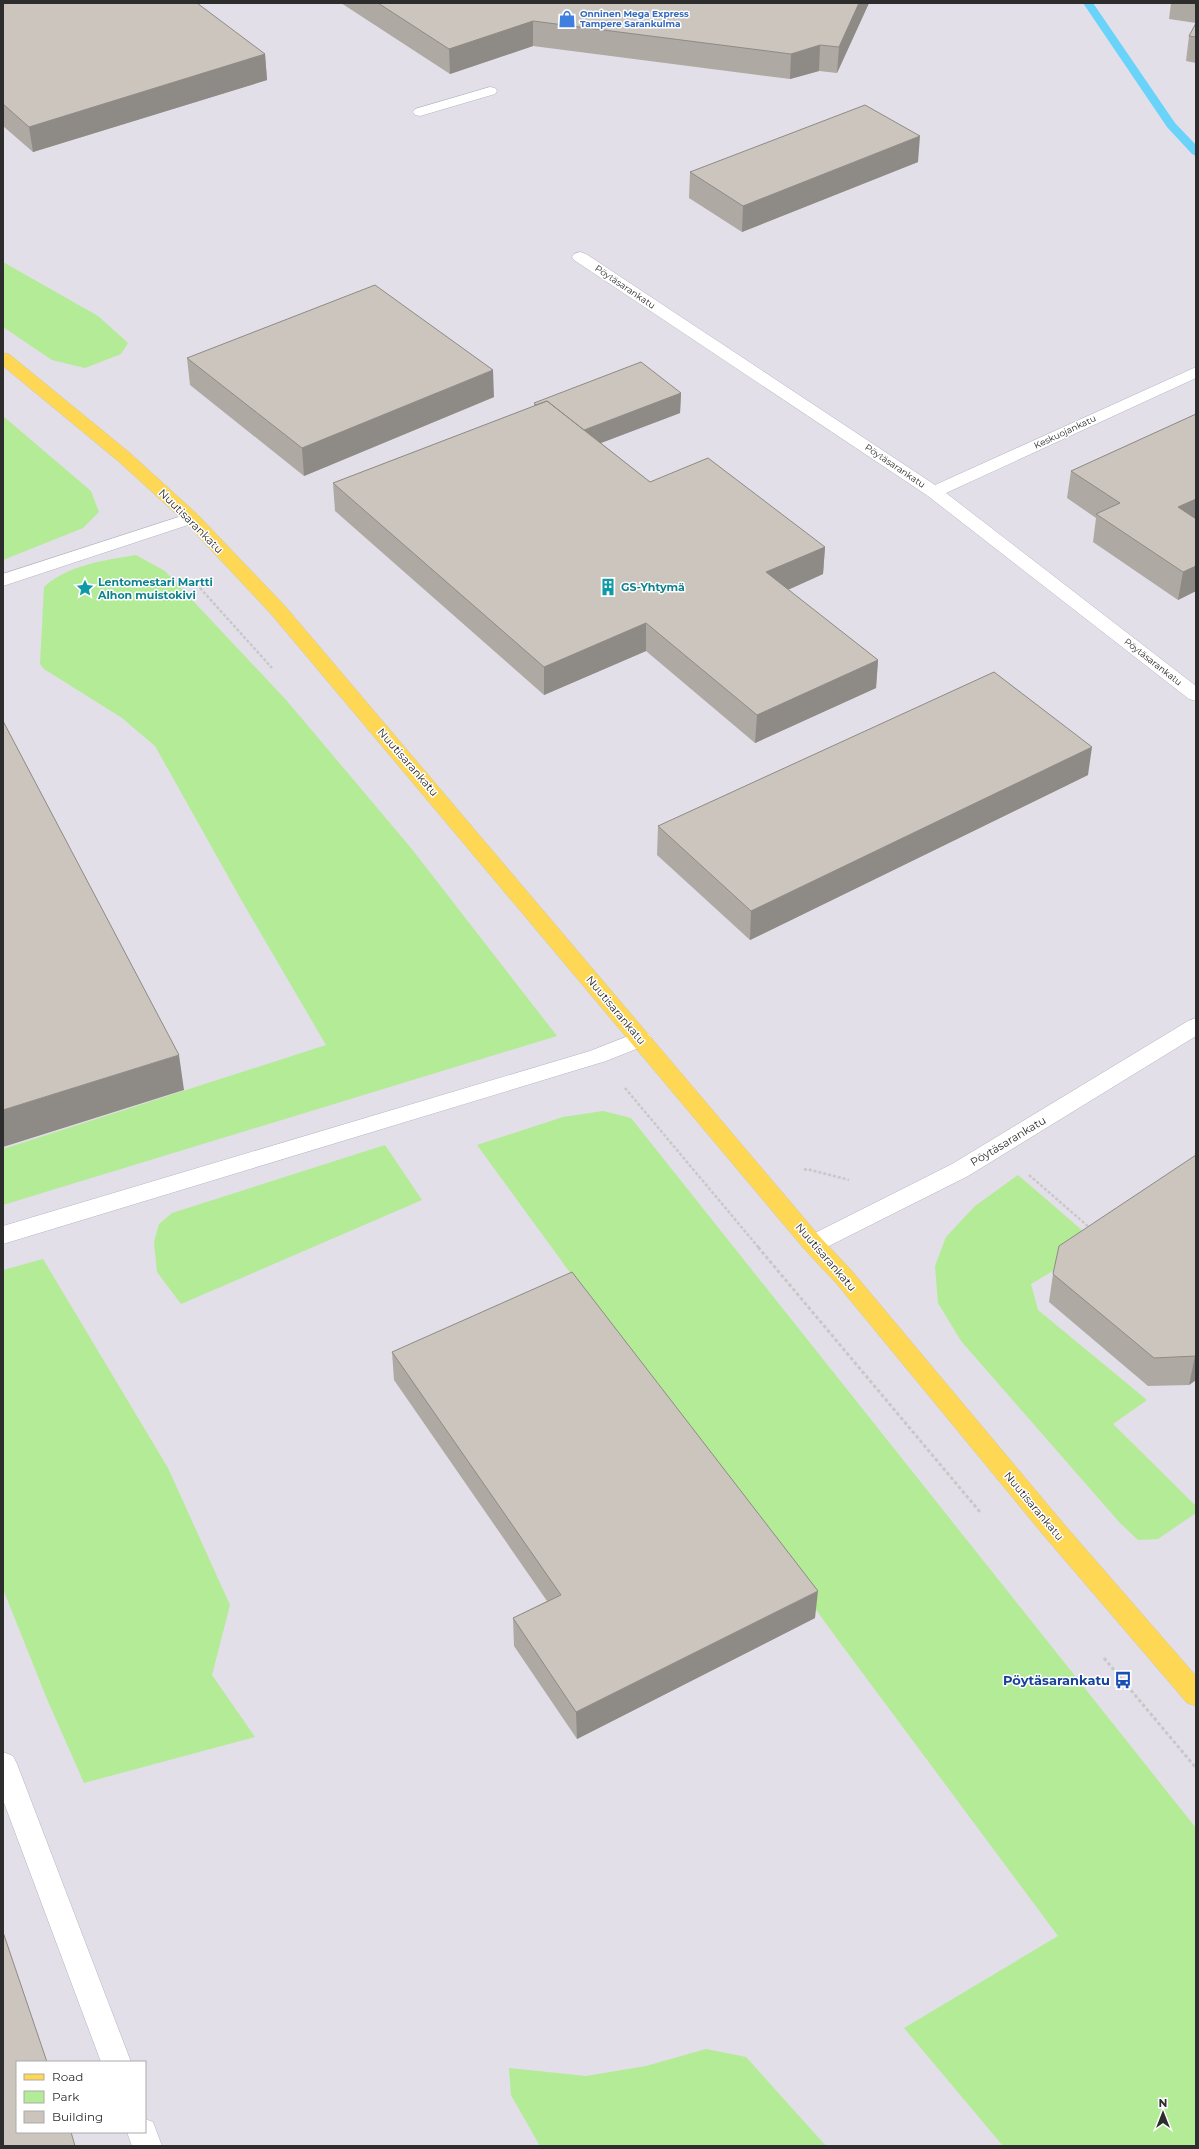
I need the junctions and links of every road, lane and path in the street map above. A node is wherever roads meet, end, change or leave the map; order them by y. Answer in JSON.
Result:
{"nodes":[{"id":1,"x":490,"y":91,"type":"dead end"},
{"id":2,"x":420,"y":112,"type":"dead end"},
{"id":3,"x":580,"y":257,"type":"dead end"},
{"id":4,"x":3,"y":358,"type":"edge"},
{"id":5,"x":1196,"y":372,"type":"edge"},
{"id":6,"x":934,"y":492,"type":"junction"},
{"id":7,"x":191,"y":518,"type":"junction"},
{"id":8,"x":3,"y":580,"type":"edge"},
{"id":9,"x":1196,"y":695,"type":"edge"},
{"id":10,"x":1196,"y":1026,"type":"edge"},
{"id":11,"x":641,"y":1039,"type":"junction"},
{"id":12,"x":1027,"y":1173,"type":"dead end"},
{"id":13,"x":1092,"y":1230,"type":"edge"},
{"id":14,"x":3,"y":1234,"type":"edge"},
{"id":15,"x":813,"y":1244,"type":"junction"},
{"id":16,"x":1196,"y":1695,"type":"edge"},
{"id":17,"x":3,"y":1764,"type":"edge"},
{"id":18,"x":116,"y":2061,"type":"edge"},
{"id":19,"x":142,"y":2133,"type":"edge"},
{"id":20,"x":147,"y":2146,"type":"edge"}],
"edges":[{"from":1,"to":2,"type":"street"},
{"from":3,"to":6,"type":"street","name":"Pöytäsarankatu"},
{"from":4,"to":7,"type":"main road","name":"Nuutisarankatu"},
{"from":5,"to":6,"type":"street","name":"Keskuojankatu"},
{"from":6,"to":9,"type":"street","name":"Pöytäsarankatu"},
{"from":7,"to":8,"type":"street"},
{"from":7,"to":11,"type":"main road","name":"Nuutisarankatu"},
{"from":10,"to":15,"type":"street","name":"Pöytäsarankatu"},
{"from":11,"to":14,"type":"street"},
{"from":11,"to":15,"type":"main road","name":"Nuutisarankatu"},
{"from":12,"to":13,"type":"path"},
{"from":15,"to":16,"type":"main road","name":"Nuutisarankatu"},
{"from":17,"to":18,"type":"street"},
{"from":19,"to":20,"type":"street"}]}
